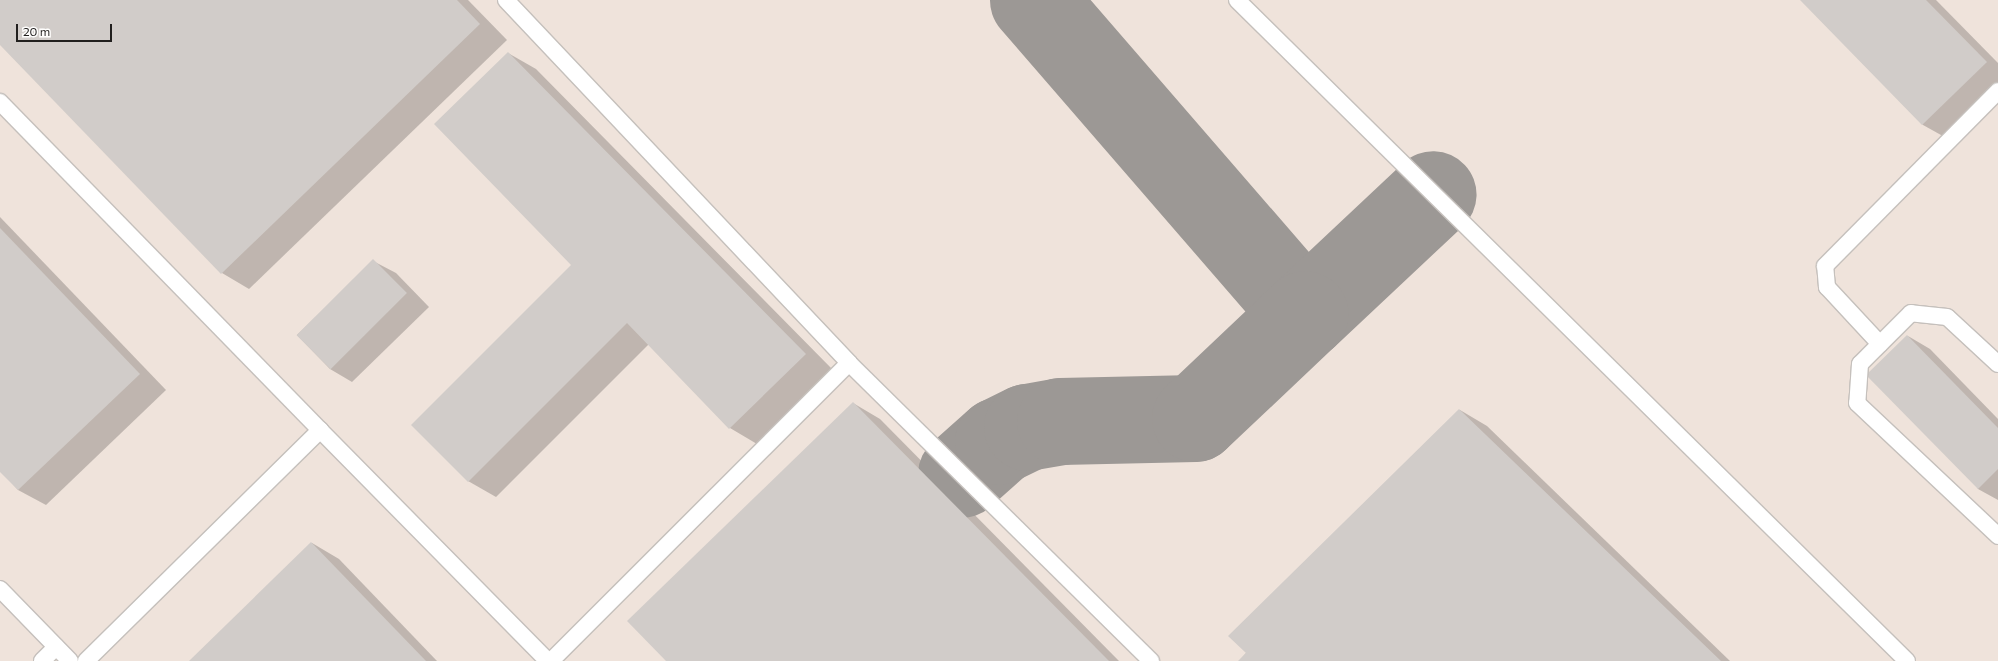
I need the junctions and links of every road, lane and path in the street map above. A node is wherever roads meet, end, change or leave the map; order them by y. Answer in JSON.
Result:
{"nodes":[{"id":1,"x":506,"y":0,"type":"edge"},
{"id":2,"x":1237,"y":0,"type":"edge"},
{"id":3,"x":1998,"y":91,"type":"edge"},
{"id":4,"x":0,"y":102,"type":"edge"},
{"id":5,"x":1880,"y":344,"type":"junction"},
{"id":6,"x":849,"y":363,"type":"junction"},
{"id":7,"x":1998,"y":364,"type":"edge"},
{"id":8,"x":320,"y":430,"type":"junction"},
{"id":9,"x":1998,"y":536,"type":"edge"},
{"id":10,"x":0,"y":589,"type":"edge"},
{"id":11,"x":56,"y":647,"type":"junction"},
{"id":12,"x":42,"y":661,"type":"edge"},
{"id":13,"x":70,"y":661,"type":"edge"},
{"id":14,"x":86,"y":661,"type":"edge"},
{"id":15,"x":548,"y":661,"type":"edge"},
{"id":16,"x":551,"y":661,"type":"edge"},
{"id":17,"x":1151,"y":661,"type":"edge"},
{"id":18,"x":1907,"y":661,"type":"edge"}],
"edges":[{"from":1,"to":6,"type":"lane"},
{"from":2,"to":18,"type":"lane"},
{"from":3,"to":5,"type":"lane"},
{"from":4,"to":8,"type":"lane"},
{"from":5,"to":7,"type":"lane"},
{"from":5,"to":9,"type":"lane"},
{"from":6,"to":16,"type":"lane"},
{"from":6,"to":17,"type":"lane"},
{"from":8,"to":14,"type":"lane"},
{"from":8,"to":15,"type":"lane"},
{"from":10,"to":11,"type":"lane"},
{"from":11,"to":12,"type":"lane"},
{"from":11,"to":13,"type":"lane"}]}
